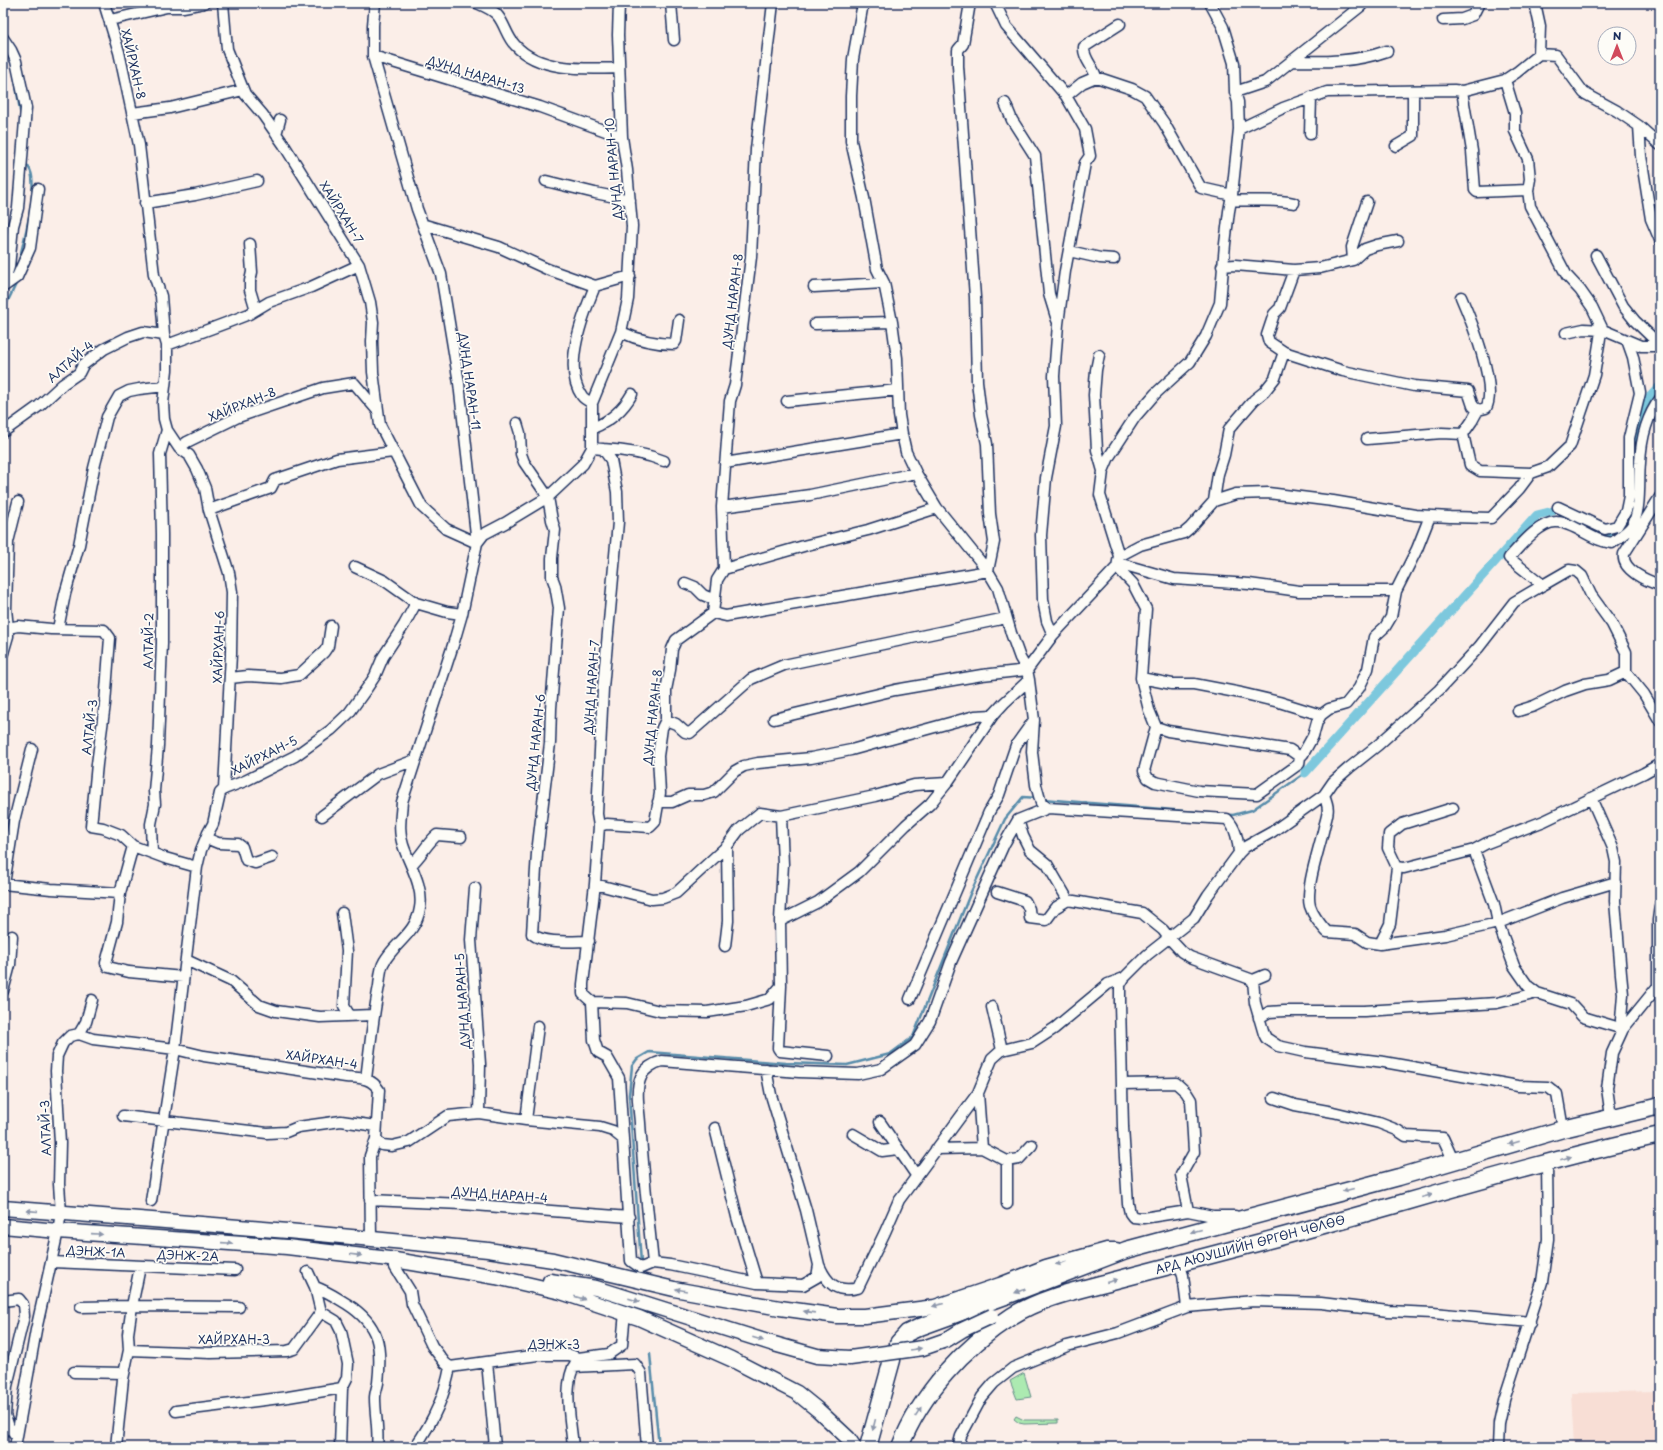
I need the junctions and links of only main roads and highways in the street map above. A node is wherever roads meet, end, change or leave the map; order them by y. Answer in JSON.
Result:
{"nodes":[{"id":1,"x":1660,"y":1106,"type":"edge"},
{"id":2,"x":1660,"y":1135,"type":"edge"},
{"id":3,"x":1399,"y":1177,"type":"junction"},
{"id":4,"x":1366,"y":1185,"type":"junction"},
{"id":5,"x":1407,"y":1201,"type":"junction"},
{"id":6,"x":3,"y":1208,"type":"edge"},
{"id":7,"x":1375,"y":1210,"type":"junction"},
{"id":8,"x":3,"y":1226,"type":"edge"},
{"id":9,"x":1126,"y":1250,"type":"junction"},
{"id":10,"x":392,"y":1263,"type":"junction"},
{"id":11,"x":1064,"y":1294,"type":"junction"},
{"id":12,"x":898,"y":1343,"type":"dead end"},
{"id":13,"x":892,"y":1360,"type":"dead end"},
{"id":14,"x":849,"y":1444,"type":"edge"},
{"id":15,"x":868,"y":1447,"type":"edge"},
{"id":16,"x":900,"y":1447,"type":"edge"}],
"edges":[{"from":1,"to":3,"type":"main road","one_way":true},
{"from":5,"to":2,"type":"main road","name":"АРД АЮУШИЙН ӨРГӨН ЧӨЛӨӨ","one_way":true},
{"from":3,"to":4,"type":"main road"},
{"from":3,"to":5,"type":"main road"},
{"from":4,"to":7,"type":"main road"},
{"from":4,"to":9,"type":"main road","one_way":true},
{"from":5,"to":7,"type":"main road","name":"АРД АЮУШИЙН ӨРГӨН ЧӨЛӨӨ"},
{"from":9,"to":6,"type":"main road","one_way":true},
{"from":11,"to":7,"type":"main road","name":"АРД АЮУШИЙН ӨРГӨН ЧӨЛӨӨ","one_way":true},
{"from":8,"to":10,"type":"main road","one_way":true},
{"from":9,"to":12,"type":"main road","one_way":true},
{"from":10,"to":11,"type":"main road","one_way":true,"bridge":true},
{"from":10,"to":14,"type":"main road","one_way":true},
{"from":16,"to":11,"type":"main road","name":"АРД АЮУШИЙН ӨРГӨН ЧӨЛӨӨ","one_way":true},
{"from":13,"to":15,"type":"main road","one_way":true}]}
